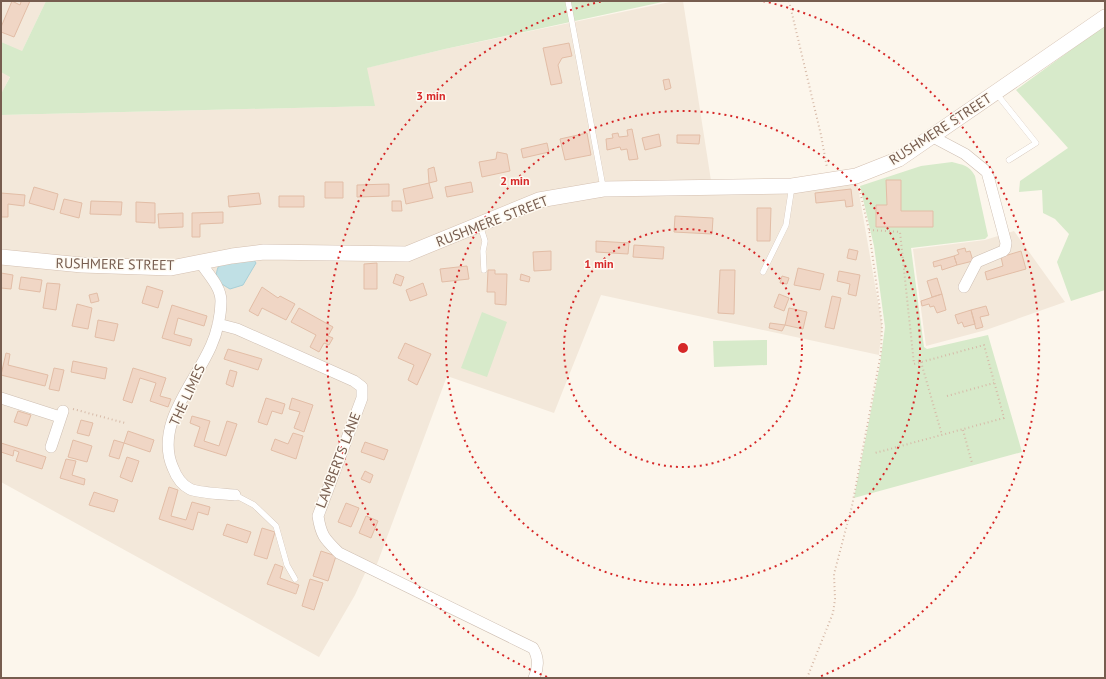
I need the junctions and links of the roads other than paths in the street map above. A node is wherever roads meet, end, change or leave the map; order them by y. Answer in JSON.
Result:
{"nodes":[{"id":1,"x":568,"y":1,"type":"edge"},
{"id":2,"x":1105,"y":17,"type":"edge"},
{"id":3,"x":995,"y":93,"type":"junction"},
{"id":4,"x":932,"y":136,"type":"junction"},
{"id":5,"x":1009,"y":160,"type":"dead end"},
{"id":6,"x":792,"y":186,"type":"junction"},
{"id":7,"x":603,"y":189,"type":"junction"},
{"id":8,"x":480,"y":224,"type":"junction"},
{"id":9,"x":1,"y":257,"type":"edge"},
{"id":10,"x":200,"y":262,"type":"junction"},
{"id":11,"x":484,"y":270,"type":"dead end"},
{"id":12,"x":763,"y":272,"type":"dead end"},
{"id":13,"x":964,"y":287,"type":"dead end"},
{"id":14,"x":218,"y":324,"type":"junction"},
{"id":15,"x":2,"y":400,"type":"edge"},
{"id":16,"x":51,"y":447,"type":"dead end"},
{"id":17,"x":235,"y":495,"type":"joint"},
{"id":18,"x":295,"y":579,"type":"dead end"},
{"id":19,"x":534,"y":678,"type":"edge"}],
"edges":[{"from":1,"to":7,"type":"lane"},
{"from":2,"to":3,"type":"street","name":"RUSHMERE STREET"},
{"from":3,"to":4,"type":"street","name":"RUSHMERE STREET"},
{"from":3,"to":5,"type":"lane"},
{"from":4,"to":6,"type":"street","name":"RUSHMERE STREET"},
{"from":4,"to":13,"type":"street"},
{"from":6,"to":7,"type":"street","name":"RUSHMERE STREET"},
{"from":6,"to":12,"type":"lane"},
{"from":7,"to":8,"type":"street","name":"RUSHMERE STREET"},
{"from":8,"to":10,"type":"street","name":"RUSHMERE STREET"},
{"from":8,"to":11,"type":"lane"},
{"from":9,"to":10,"type":"street","name":"RUSHMERE STREET"},
{"from":10,"to":14,"type":"street"},
{"from":14,"to":17,"type":"street","name":"THE LIMES"},
{"from":14,"to":19,"type":"street","name":"LAMBERTS LANE"},
{"from":15,"to":16,"type":"street"},
{"from":17,"to":18,"type":"lane"}]}
